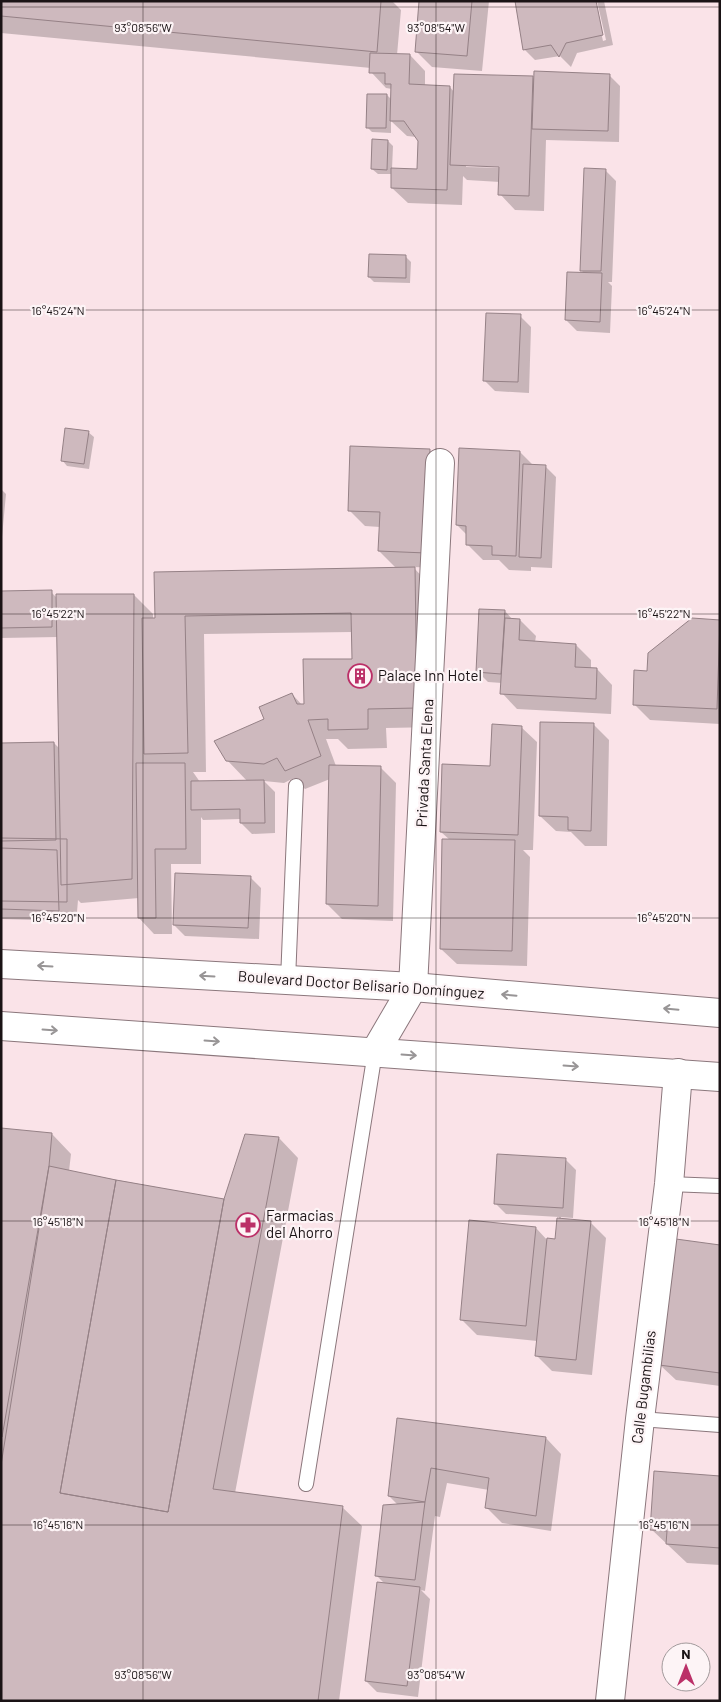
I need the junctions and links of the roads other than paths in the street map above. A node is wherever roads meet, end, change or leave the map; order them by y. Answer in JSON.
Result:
{"nodes":[{"id":1,"x":440,"y":463,"type":"dead end"},
{"id":2,"x":296,"y":786,"type":"dead end"},
{"id":3,"x":1,"y":964,"type":"edge"},
{"id":4,"x":288,"y":980,"type":"junction"},
{"id":5,"x":414,"y":987,"type":"junction"},
{"id":6,"x":720,"y":1013,"type":"edge"},
{"id":7,"x":1,"y":1026,"type":"edge"},
{"id":8,"x":375,"y":1052,"type":"junction"},
{"id":9,"x":678,"y":1073,"type":"junction"},
{"id":10,"x":720,"y":1077,"type":"edge"},
{"id":11,"x":669,"y":1184,"type":"junction"},
{"id":12,"x":720,"y":1186,"type":"edge"},
{"id":13,"x":640,"y":1419,"type":"junction"},
{"id":14,"x":720,"y":1425,"type":"edge"},
{"id":15,"x":306,"y":1484,"type":"dead end"},
{"id":16,"x":610,"y":1701,"type":"edge"}],
"edges":[{"from":1,"to":5,"type":"main road","name":"Privada Santa Elena"},
{"from":2,"to":4,"type":"lane"},
{"from":4,"to":3,"type":"main road","name":"Boulevard Doctor Belisario Domínguez","one_way":true},
{"from":4,"to":5,"type":"main road","name":"Boulevard Doctor Belisario Domínguez"},
{"from":6,"to":5,"type":"main road","name":"Boulevard Doctor Belisario Domínguez","one_way":true},
{"from":5,"to":8,"type":"main road","name":"Privada Santa Elena"},
{"from":7,"to":8,"type":"main road","one_way":true},
{"from":8,"to":9,"type":"main road","one_way":true},
{"from":8,"to":15,"type":"lane"},
{"from":9,"to":10,"type":"main road"},
{"from":9,"to":11,"type":"main road","name":"Calle Bugambilias"},
{"from":11,"to":12,"type":"lane"},
{"from":11,"to":13,"type":"main road","name":"Calle Bugambilias"},
{"from":13,"to":14,"type":"lane"},
{"from":13,"to":16,"type":"main road","name":"Calle Bugambilias"}]}
